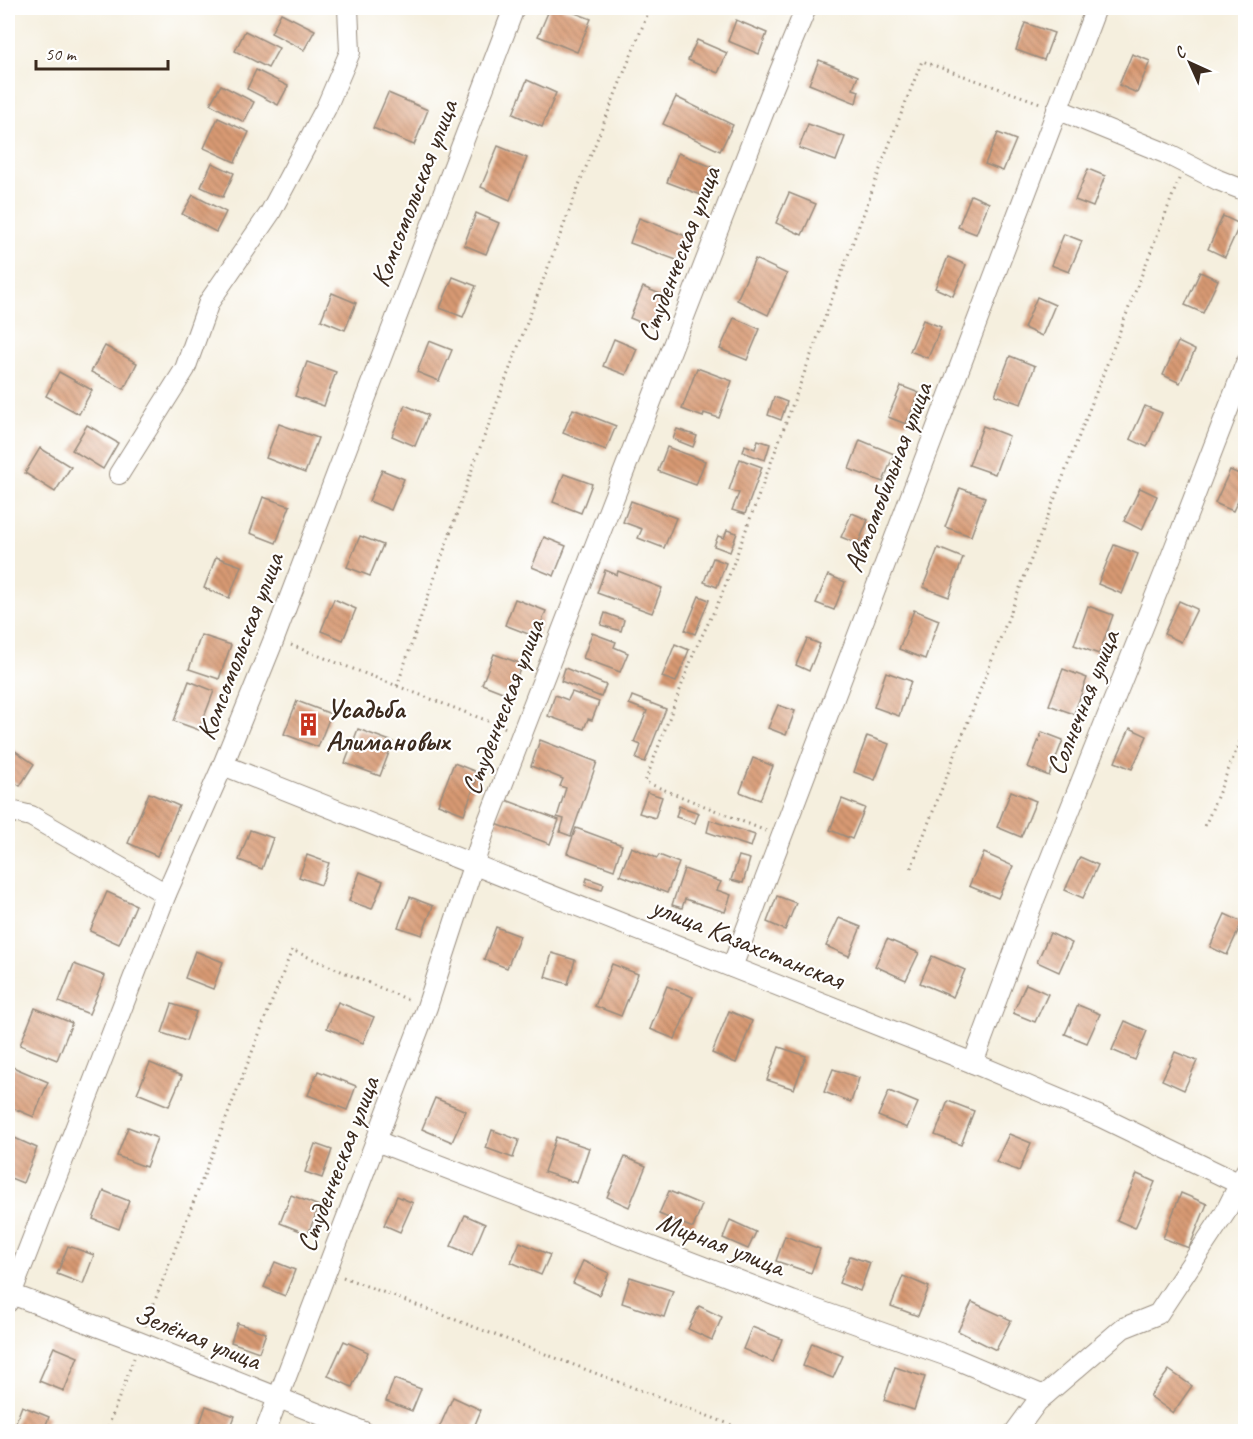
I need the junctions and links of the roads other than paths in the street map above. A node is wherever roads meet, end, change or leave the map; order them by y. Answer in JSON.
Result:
{"nodes":[{"id":1,"x":348,"y":8,"type":"edge"},
{"id":2,"x":514,"y":8,"type":"edge"},
{"id":3,"x":806,"y":8,"type":"edge"},
{"id":4,"x":1096,"y":8,"type":"edge"},
{"id":5,"x":1057,"y":109,"type":"junction"},
{"id":6,"x":1245,"y":191,"type":"edge"},
{"id":7,"x":1245,"y":363,"type":"edge"},
{"id":8,"x":118,"y":474,"type":"dead end"},
{"id":9,"x":223,"y":765,"type":"junction"},
{"id":10,"x":8,"y":815,"type":"edge"},
{"id":11,"x":474,"y":864,"type":"junction"},
{"id":12,"x":166,"y":894,"type":"junction"},
{"id":13,"x":732,"y":967,"type":"junction"},
{"id":14,"x":973,"y":1063,"type":"junction"},
{"id":15,"x":376,"y":1141,"type":"junction"},
{"id":16,"x":1243,"y":1181,"type":"edge"},
{"id":17,"x":9,"y":1298,"type":"edge"},
{"id":18,"x":1046,"y":1394,"type":"junction"},
{"id":19,"x":277,"y":1398,"type":"junction"},
{"id":20,"x":265,"y":1431,"type":"edge"},
{"id":21,"x":364,"y":1431,"type":"edge"},
{"id":22,"x":1016,"y":1431,"type":"edge"}],
"edges":[{"from":1,"to":8,"type":"street"},
{"from":2,"to":9,"type":"street","name":"Комсомольская улица"},
{"from":3,"to":11,"type":"street","name":"Студенческая улица"},
{"from":4,"to":5,"type":"street","name":"Автомобильная улица"},
{"from":5,"to":6,"type":"street"},
{"from":5,"to":13,"type":"street","name":"Автомобильная улица"},
{"from":7,"to":14,"type":"street","name":"Солнечная улица"},
{"from":9,"to":11,"type":"street","name":"улица Казахстанская"},
{"from":9,"to":12,"type":"street","name":"Комсомольская улица"},
{"from":10,"to":12,"type":"street"},
{"from":11,"to":13,"type":"street","name":"улица Казахстанская"},
{"from":11,"to":15,"type":"street","name":"Студенческая улица"},
{"from":12,"to":17,"type":"street","name":"Комсомольская улица"},
{"from":13,"to":14,"type":"street","name":"улица Казахстанская"},
{"from":14,"to":16,"type":"street","name":"улица Казахстанская"},
{"from":15,"to":18,"type":"street","name":"Мирная улица"},
{"from":15,"to":19,"type":"street","name":"Студенческая улица"},
{"from":16,"to":18,"type":"street"},
{"from":17,"to":19,"type":"street","name":"Зелёная улица"},
{"from":18,"to":22,"type":"street"},
{"from":19,"to":20,"type":"street","name":"Студенческая улица"},
{"from":19,"to":21,"type":"street","name":"Зелёная улица"}]}
